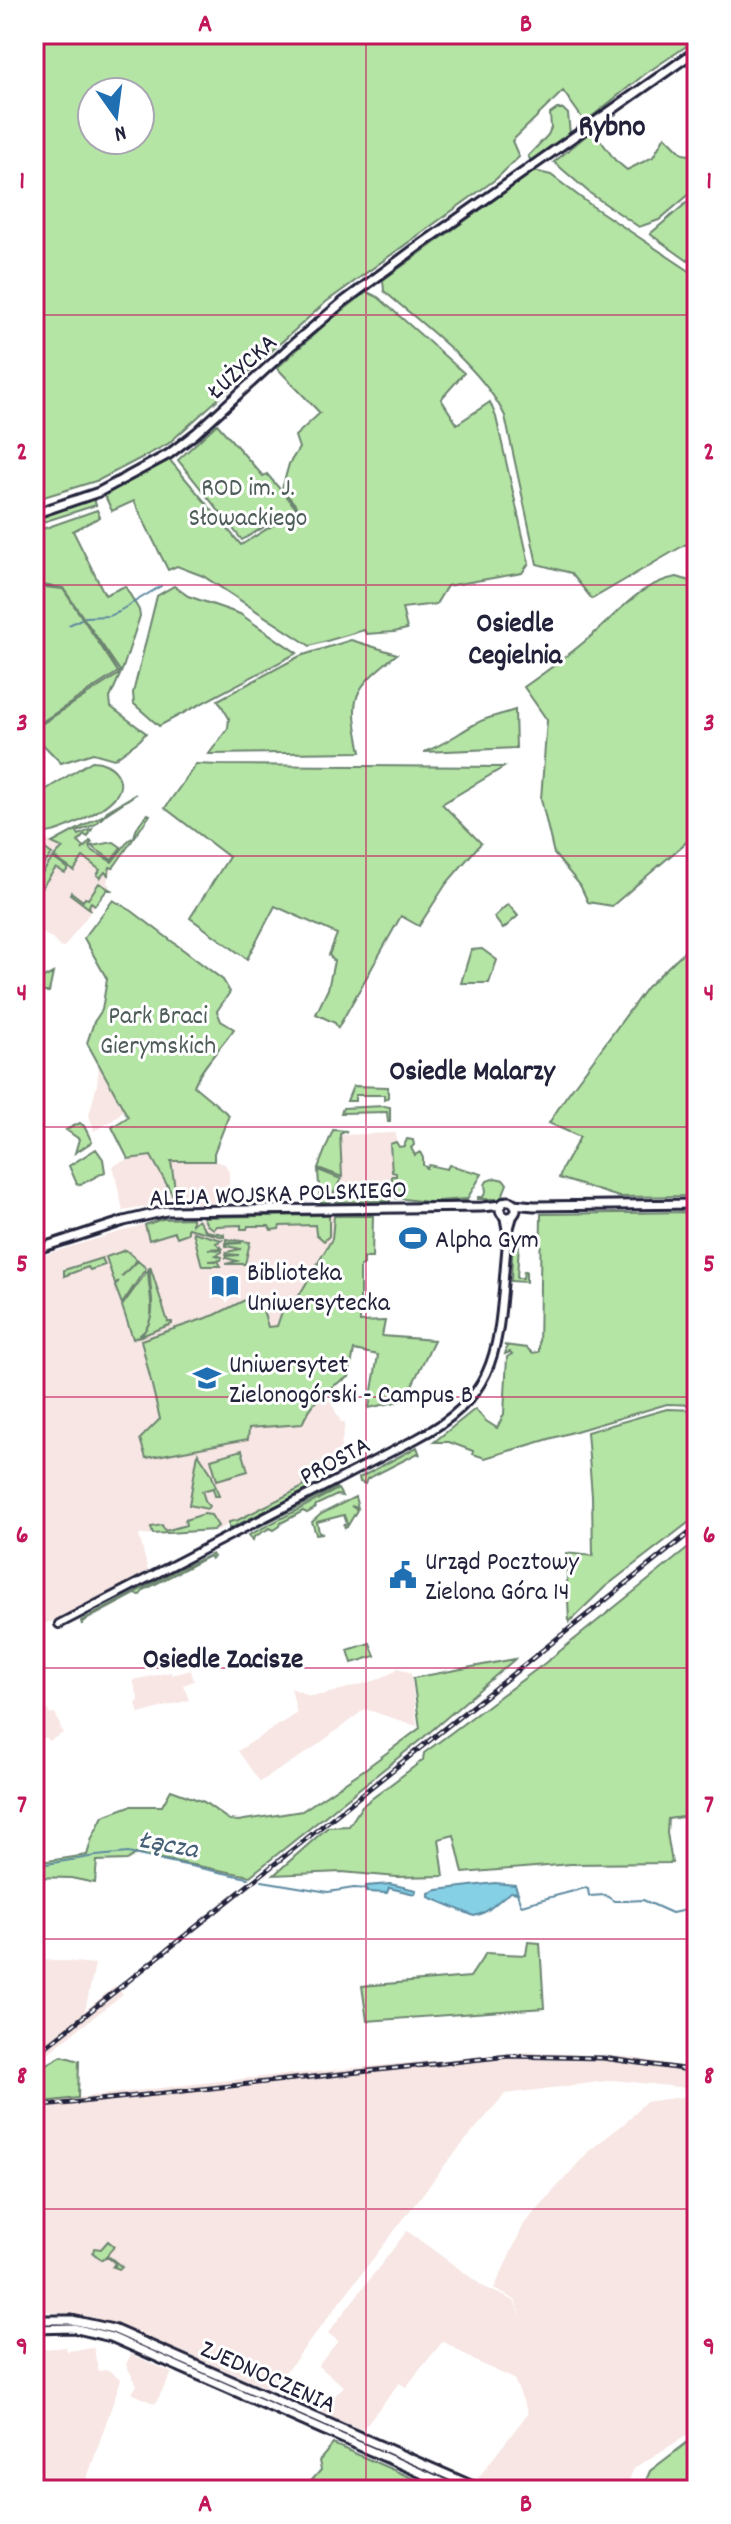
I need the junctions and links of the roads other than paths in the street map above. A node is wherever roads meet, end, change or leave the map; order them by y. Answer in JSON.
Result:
{"nodes":[{"id":1,"x":697,"y":47,"type":"edge"},
{"id":2,"x":34,"y":514,"type":"edge"},
{"id":3,"x":697,"y":1204,"type":"edge"},
{"id":4,"x":502,"y":1211,"type":"junction"},
{"id":5,"x":514,"y":1211,"type":"junction"},
{"id":6,"x":507,"y":1235,"type":"junction"},
{"id":7,"x":34,"y":1250,"type":"edge"},
{"id":8,"x":59,"y":1624,"type":"dead end"},
{"id":9,"x":36,"y":2326,"type":"edge"},
{"id":10,"x":460,"y":2490,"type":"edge"},
{"id":11,"x":482,"y":2490,"type":"edge"}],
"edges":[{"from":1,"to":2,"type":"main road","name":"ŁUŻYCKA"},
{"from":3,"to":5,"type":"main road"},
{"from":4,"to":5,"type":"main road"},
{"from":4,"to":5,"type":"main road"},
{"from":4,"to":6,"type":"street","name":"PROSTA"},
{"from":4,"to":7,"type":"main road","name":"ALEJA WOJSKA POLSKIEGO"},
{"from":5,"to":6,"type":"street","name":"PROSTA"},
{"from":6,"to":8,"type":"street","name":"PROSTA"},
{"from":9,"to":10,"type":"main road","name":"ZJEDNOCZENIA"},
{"from":9,"to":11,"type":"main road","name":"ZJEDNOCZENIA"}]}
